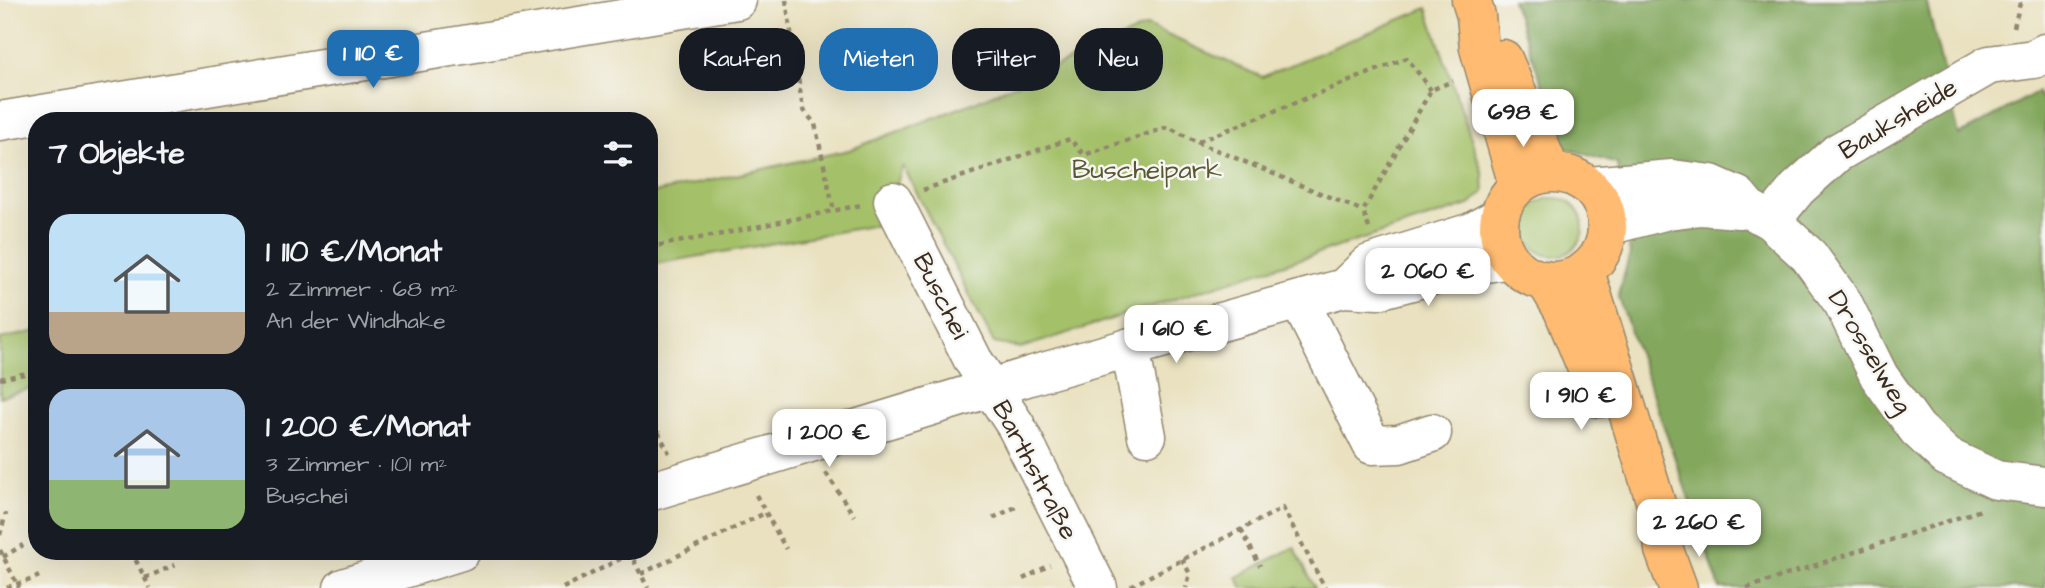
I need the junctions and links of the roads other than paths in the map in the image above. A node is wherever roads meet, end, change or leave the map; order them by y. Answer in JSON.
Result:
{"nodes":[{"id":1,"x":737,"y":0,"type":"edge"},
{"id":2,"x":640,"y":7,"type":"edge"},
{"id":3,"x":1473,"y":8,"type":"edge"},
{"id":4,"x":2045,"y":52,"type":"edge"},
{"id":5,"x":51,"y":112,"type":"edge"},
{"id":6,"x":28,"y":116,"type":"edge"},
{"id":7,"x":0,"y":121,"type":"edge"},
{"id":8,"x":1589,"y":186,"type":"junction"},
{"id":9,"x":1523,"y":192,"type":"junction"},
{"id":10,"x":893,"y":201,"type":"road end"},
{"id":11,"x":1759,"y":214,"type":"junction"},
{"id":12,"x":1607,"y":226,"type":"junction"},
{"id":13,"x":1510,"y":259,"type":"junction"},
{"id":14,"x":1585,"y":271,"type":"junction"},
{"id":15,"x":1545,"y":280,"type":"junction"},
{"id":16,"x":1345,"y":288,"type":"junction"},
{"id":17,"x":1299,"y":300,"type":"junction"},
{"id":18,"x":1130,"y":347,"type":"junction"},
{"id":19,"x":992,"y":389,"type":"junction"},
{"id":20,"x":1432,"y":433,"type":"dead end"},
{"id":21,"x":1147,"y":436,"type":"dead end"},
{"id":22,"x":2045,"y":486,"type":"edge"},
{"id":23,"x":658,"y":489,"type":"edge"},
{"id":24,"x":1664,"y":550,"type":"junction"},
{"id":25,"x":433,"y":560,"type":"edge"},
{"id":26,"x":344,"y":588,"type":"edge"},
{"id":27,"x":1098,"y":588,"type":"edge"},
{"id":28,"x":1678,"y":588,"type":"edge"}],
"edges":[{"from":1,"to":2,"type":"street"},
{"from":2,"to":5,"type":"street"},
{"from":3,"to":9,"type":"main road"},
{"from":4,"to":11,"type":"street","name":"Bauksheide"},
{"from":6,"to":7,"type":"street"},
{"from":8,"to":9,"type":"main road"},
{"from":8,"to":11,"type":"street","name":"Drosselweg"},
{"from":8,"to":12,"type":"main road"},
{"from":9,"to":13,"type":"main road"},
{"from":9,"to":16,"type":"street"},
{"from":10,"to":19,"type":"street","name":"Buschei"},
{"from":11,"to":12,"type":"street"},
{"from":11,"to":22,"type":"street","name":"Drosselweg"},
{"from":12,"to":14,"type":"main road"},
{"from":13,"to":15,"type":"main road"},
{"from":13,"to":16,"type":"street"},
{"from":14,"to":15,"type":"main road"},
{"from":14,"to":24,"type":"main road"},
{"from":15,"to":24,"type":"main road"},
{"from":16,"to":17,"type":"street"},
{"from":17,"to":18,"type":"street"},
{"from":17,"to":20,"type":"street"},
{"from":18,"to":19,"type":"street"},
{"from":18,"to":21,"type":"street"},
{"from":19,"to":23,"type":"street"},
{"from":19,"to":27,"type":"street","name":"Barthstraße"},
{"from":24,"to":28,"type":"main road"},
{"from":25,"to":26,"type":"street"}]}
